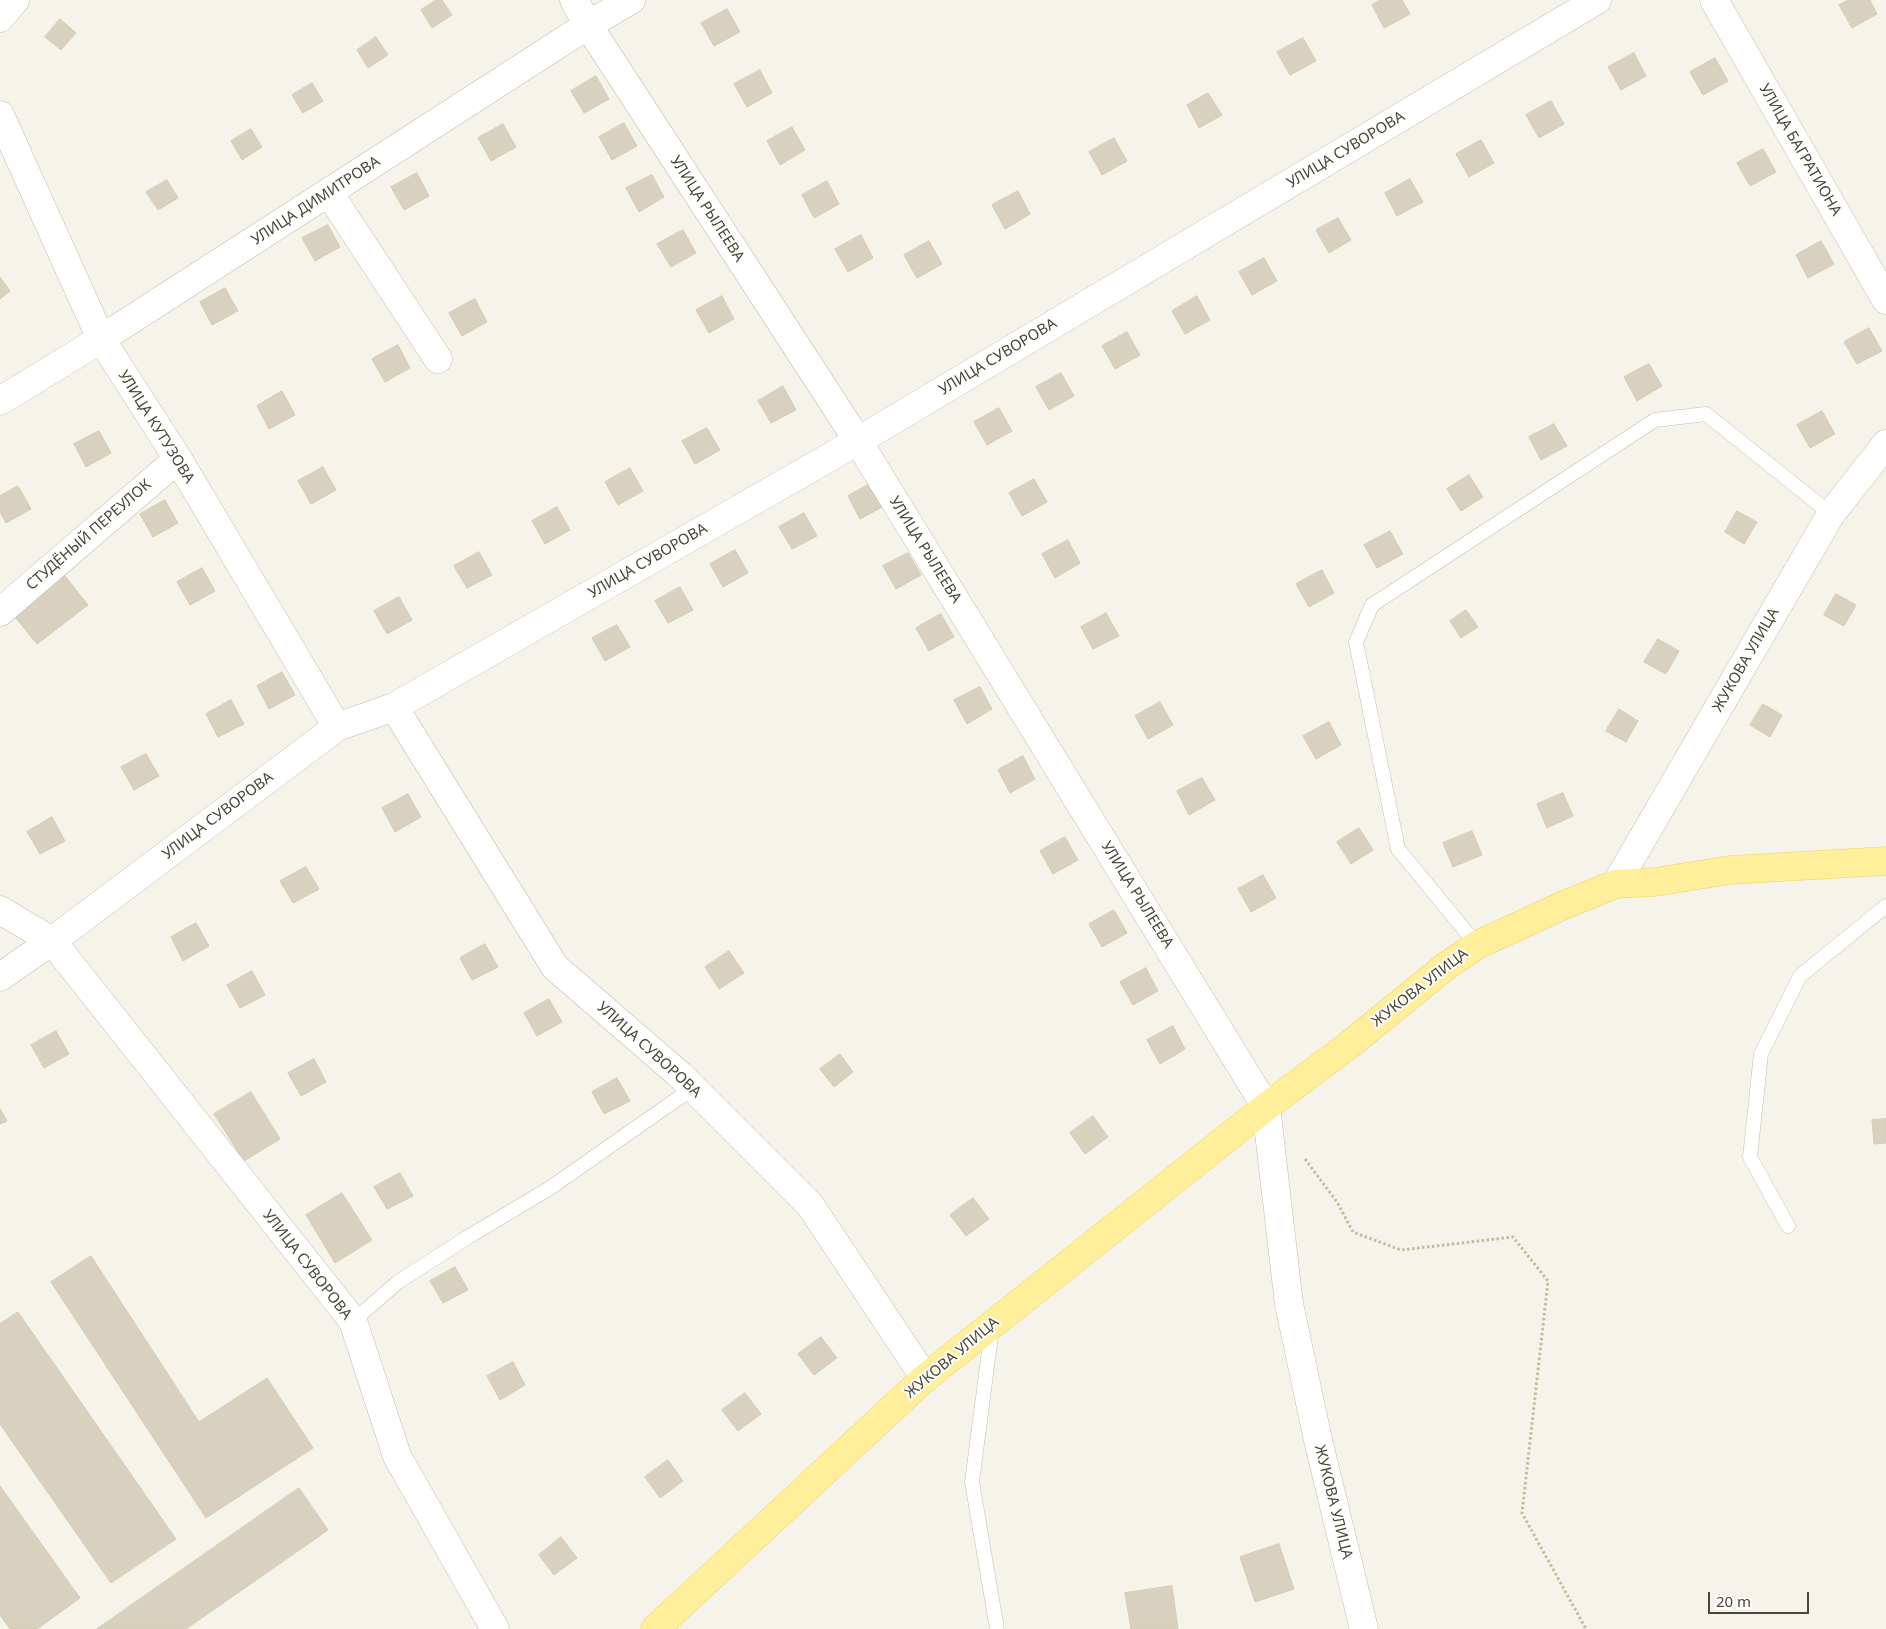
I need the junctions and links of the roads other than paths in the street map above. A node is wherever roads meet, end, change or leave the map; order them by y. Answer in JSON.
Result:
{"nodes":[{"id":1,"x":15,"y":0,"type":"edge"},
{"id":2,"x":574,"y":0,"type":"edge"},
{"id":3,"x":631,"y":0,"type":"edge"},
{"id":4,"x":1597,"y":0,"type":"edge"},
{"id":5,"x":1714,"y":0,"type":"edge"},
{"id":6,"x":0,"y":18,"type":"edge"},
{"id":7,"x":588,"y":25,"type":"junction"},
{"id":8,"x":0,"y":115,"type":"edge"},
{"id":9,"x":329,"y":193,"type":"junction"},
{"id":10,"x":1886,"y":300,"type":"edge"},
{"id":11,"x":101,"y":340,"type":"junction"},
{"id":12,"x":438,"y":359,"type":"dead end"},
{"id":13,"x":0,"y":401,"type":"edge"},
{"id":14,"x":858,"y":441,"type":"junction"},
{"id":15,"x":1886,"y":444,"type":"edge"},
{"id":16,"x":178,"y":459,"type":"junction"},
{"id":17,"x":1831,"y":514,"type":"junction"},
{"id":18,"x":0,"y":612,"type":"edge"},
{"id":19,"x":394,"y":707,"type":"junction"},
{"id":20,"x":337,"y":727,"type":"junction"},
{"id":21,"x":1886,"y":861,"type":"edge"},
{"id":22,"x":1616,"y":884,"type":"junction"},
{"id":23,"x":1886,"y":906,"type":"edge"},
{"id":24,"x":0,"y":910,"type":"edge"},
{"id":25,"x":52,"y":941,"type":"junction"},
{"id":26,"x":1477,"y":945,"type":"junction"},
{"id":27,"x":0,"y":977,"type":"edge"},
{"id":28,"x":693,"y":1088,"type":"junction"},
{"id":29,"x":1266,"y":1106,"type":"junction"},
{"id":30,"x":1788,"y":1226,"type":"dead end"},
{"id":31,"x":353,"y":1322,"type":"junction"},
{"id":32,"x":992,"y":1324,"type":"junction"},
{"id":33,"x":925,"y":1378,"type":"junction"},
{"id":34,"x":667,"y":1623,"type":"edge"},
{"id":35,"x":495,"y":1629,"type":"edge"},
{"id":36,"x":997,"y":1629,"type":"edge"},
{"id":37,"x":1364,"y":1629,"type":"edge"}],
"edges":[{"from":1,"to":6,"type":"street"},
{"from":2,"to":7,"type":"street","name":"УЛИЦА РЫЛЕЕВА"},
{"from":3,"to":7,"type":"street","name":"УЛИЦА ДИМИТРОВА"},
{"from":4,"to":14,"type":"street","name":"УЛИЦА СУВОРОВА"},
{"from":5,"to":10,"type":"street","name":"УЛИЦА БАГРАТИОНА"},
{"from":7,"to":9,"type":"street","name":"УЛИЦА ДИМИТРОВА"},
{"from":7,"to":14,"type":"street","name":"УЛИЦА РЫЛЕЕВА"},
{"from":8,"to":11,"type":"street","name":"УЛИЦА КУТУЗОВА"},
{"from":9,"to":11,"type":"street","name":"УЛИЦА ДИМИТРОВА"},
{"from":9,"to":12,"type":"street"},
{"from":11,"to":13,"type":"street","name":"УЛИЦА ДИМИТРОВА"},
{"from":11,"to":16,"type":"street","name":"УЛИЦА КУТУЗОВА"},
{"from":14,"to":19,"type":"street","name":"УЛИЦА СУВОРОВА"},
{"from":14,"to":29,"type":"street","name":"УЛИЦА РЫЛЕЕВА"},
{"from":15,"to":17,"type":"street","name":"ЖУКОВА УЛИЦА"},
{"from":16,"to":18,"type":"street","name":"СТУДЁНЫЙ ПЕРЕУЛОК"},
{"from":16,"to":20,"type":"street","name":"УЛИЦА КУТУЗОВА"},
{"from":17,"to":22,"type":"street","name":"ЖУКОВА УЛИЦА"},
{"from":17,"to":26,"type":"lane"},
{"from":19,"to":20,"type":"street","name":"УЛИЦА СУВОРОВА"},
{"from":19,"to":28,"type":"street","name":"УЛИЦА СУВОРОВА"},
{"from":20,"to":25,"type":"street","name":"УЛИЦА СУВОРОВА"},
{"from":21,"to":22,"type":"main road","name":"ЖУКОВА УЛИЦА"},
{"from":22,"to":26,"type":"main road","name":"ЖУКОВА УЛИЦА"},
{"from":23,"to":30,"type":"lane"},
{"from":24,"to":25,"type":"street"},
{"from":25,"to":27,"type":"street","name":"УЛИЦА СУВОРОВА"},
{"from":25,"to":31,"type":"street","name":"УЛИЦА СУВОРОВА"},
{"from":26,"to":29,"type":"main road","name":"ЖУКОВА УЛИЦА"},
{"from":28,"to":31,"type":"lane"},
{"from":28,"to":33,"type":"street","name":"УЛИЦА СУВОРОВА"},
{"from":29,"to":32,"type":"main road","name":"ЖУКОВА УЛИЦА"},
{"from":29,"to":37,"type":"street","name":"ЖУКОВА УЛИЦА"},
{"from":31,"to":35,"type":"street","name":"УЛИЦА СУВОРОВА"},
{"from":32,"to":33,"type":"main road","name":"ЖУКОВА УЛИЦА"},
{"from":32,"to":36,"type":"lane"},
{"from":33,"to":34,"type":"main road","name":"ЖУКОВА УЛИЦА"}]}
